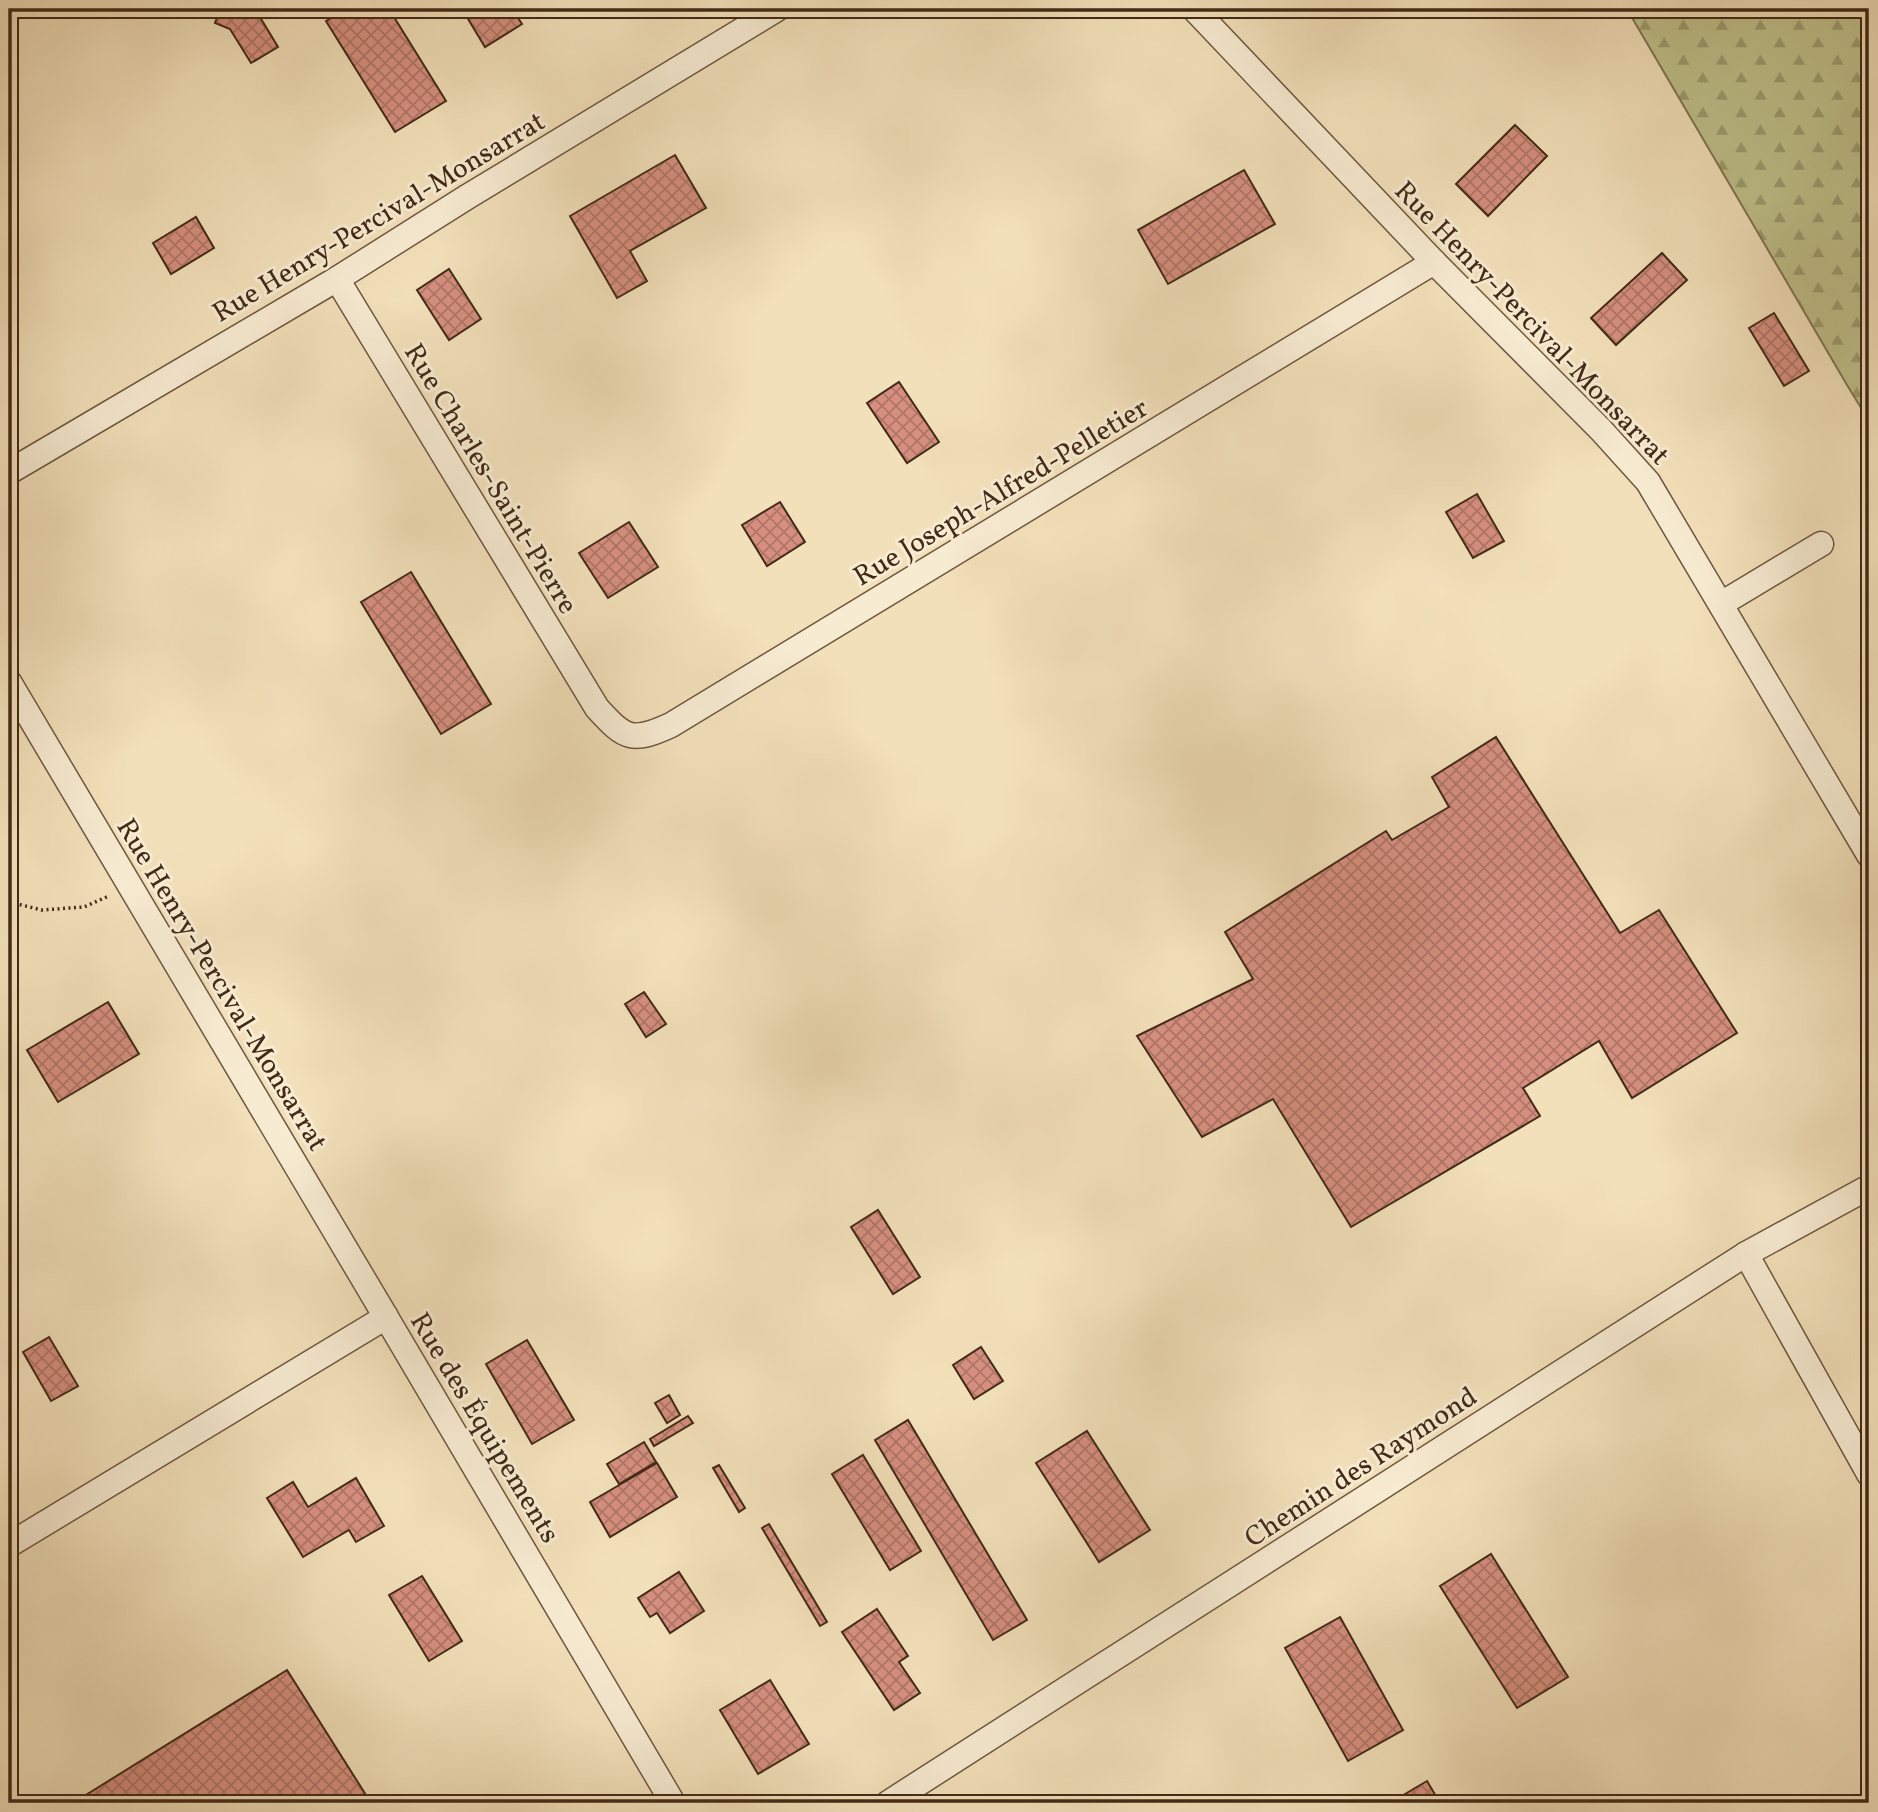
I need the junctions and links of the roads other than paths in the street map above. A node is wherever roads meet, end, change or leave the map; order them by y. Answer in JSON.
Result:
{"nodes":[{"id":1,"x":777,"y":9,"type":"edge"},
{"id":2,"x":1194,"y":9,"type":"edge"},
{"id":3,"x":1434,"y":262,"type":"junction"},
{"id":4,"x":337,"y":279,"type":"junction"},
{"id":5,"x":9,"y":472,"type":"edge"},
{"id":6,"x":1821,"y":544,"type":"dead end"},
{"id":7,"x":1721,"y":604,"type":"junction"},
{"id":8,"x":9,"y":682,"type":"edge"},
{"id":9,"x":597,"y":708,"type":"joint"},
{"id":10,"x":1869,"y":854,"type":"edge"},
{"id":11,"x":1869,"y":1187,"type":"edge"},
{"id":12,"x":1746,"y":1254,"type":"junction"},
{"id":13,"x":386,"y":1317,"type":"junction"},
{"id":14,"x":1869,"y":1474,"type":"edge"},
{"id":15,"x":9,"y":1545,"type":"edge"},
{"id":16,"x":673,"y":1803,"type":"edge"},
{"id":17,"x":888,"y":1803,"type":"edge"}],
"edges":[{"from":1,"to":4,"type":"street","name":"Rue Henry-Percival-Monsarrat"},
{"from":2,"to":3,"type":"street","name":"Rue Henry-Percival-Monsarrat"},
{"from":3,"to":7,"type":"street","name":"Rue Henry-Percival-Monsarrat"},
{"from":3,"to":9,"type":"street","name":"Rue Joseph-Alfred-Pelletier"},
{"from":4,"to":5,"type":"street","name":"Rue Henry-Percival-Monsarrat"},
{"from":4,"to":9,"type":"street","name":"Rue Charles-Saint-Pierre"},
{"from":6,"to":7,"type":"street"},
{"from":7,"to":10,"type":"street","name":"Rue Henry-Percival-Monsarrat"},
{"from":8,"to":13,"type":"street","name":"Rue Henry-Percival-Monsarrat"},
{"from":11,"to":12,"type":"street","name":"Chemin des Raymond"},
{"from":12,"to":14,"type":"street"},
{"from":12,"to":17,"type":"street","name":"Chemin des Raymond"},
{"from":13,"to":15,"type":"street","name":"Rue des Équipements"},
{"from":13,"to":16,"type":"street","name":"Rue des Équipements"}]}
